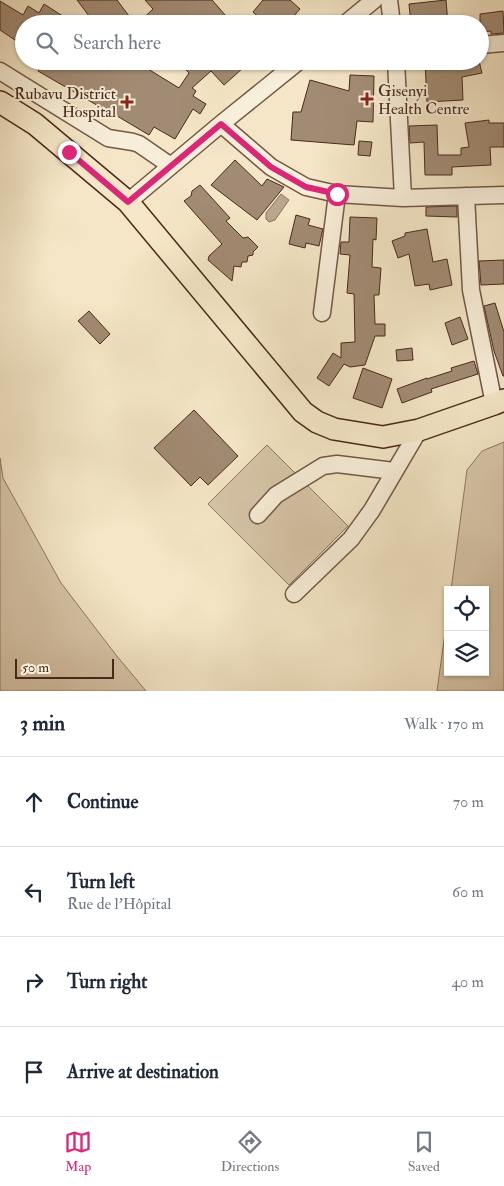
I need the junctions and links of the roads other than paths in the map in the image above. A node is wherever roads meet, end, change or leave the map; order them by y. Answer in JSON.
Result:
{"nodes":[{"id":1,"x":374,"y":0,"type":"edge"},
{"id":2,"x":389,"y":0,"type":"edge"},
{"id":3,"x":356,"y":15,"type":"edge"},
{"id":4,"x":391,"y":15,"type":"edge"},
{"id":5,"x":504,"y":43,"type":"edge"},
{"id":6,"x":489,"y":44,"type":"edge"},
{"id":7,"x":288,"y":70,"type":"edge"},
{"id":8,"x":396,"y":70,"type":"edge"},
{"id":9,"x":0,"y":71,"type":"edge"},
{"id":10,"x":0,"y":102,"type":"edge"},
{"id":11,"x":221,"y":124,"type":"junction"},
{"id":12,"x":172,"y":166,"type":"junction"},
{"id":13,"x":337,"y":194,"type":"junction"},
{"id":14,"x":504,"y":195,"type":"edge"},
{"id":15,"x":466,"y":196,"type":"junction"},
{"id":16,"x":403,"y":198,"type":"junction"},
{"id":17,"x":128,"y":202,"type":"junction"},
{"id":18,"x":322,"y":313,"type":"dead end"},
{"id":19,"x":499,"y":402,"type":"edge"},
{"id":20,"x":419,"y":430,"type":"junction"},
{"id":21,"x":394,"y":470,"type":"junction"},
{"id":22,"x":258,"y":515,"type":"dead end"},
{"id":23,"x":294,"y":594,"type":"dead end"}],
"edges":[{"from":1,"to":3,"type":"street"},
{"from":2,"to":4,"type":"street"},
{"from":5,"to":6,"type":"street"},
{"from":7,"to":11,"type":"street"},
{"from":8,"to":16,"type":"street"},
{"from":9,"to":12,"type":"street"},
{"from":10,"to":17,"type":"main road"},
{"from":11,"to":12,"type":"street"},
{"from":11,"to":13,"type":"street"},
{"from":12,"to":17,"type":"street"},
{"from":13,"to":16,"type":"street"},
{"from":13,"to":18,"type":"street"},
{"from":14,"to":15,"type":"street"},
{"from":15,"to":16,"type":"street"},
{"from":15,"to":19,"type":"street"},
{"from":17,"to":20,"type":"main road"},
{"from":19,"to":20,"type":"main road"},
{"from":20,"to":21,"type":"street"},
{"from":21,"to":22,"type":"street"},
{"from":21,"to":23,"type":"street"}]}
